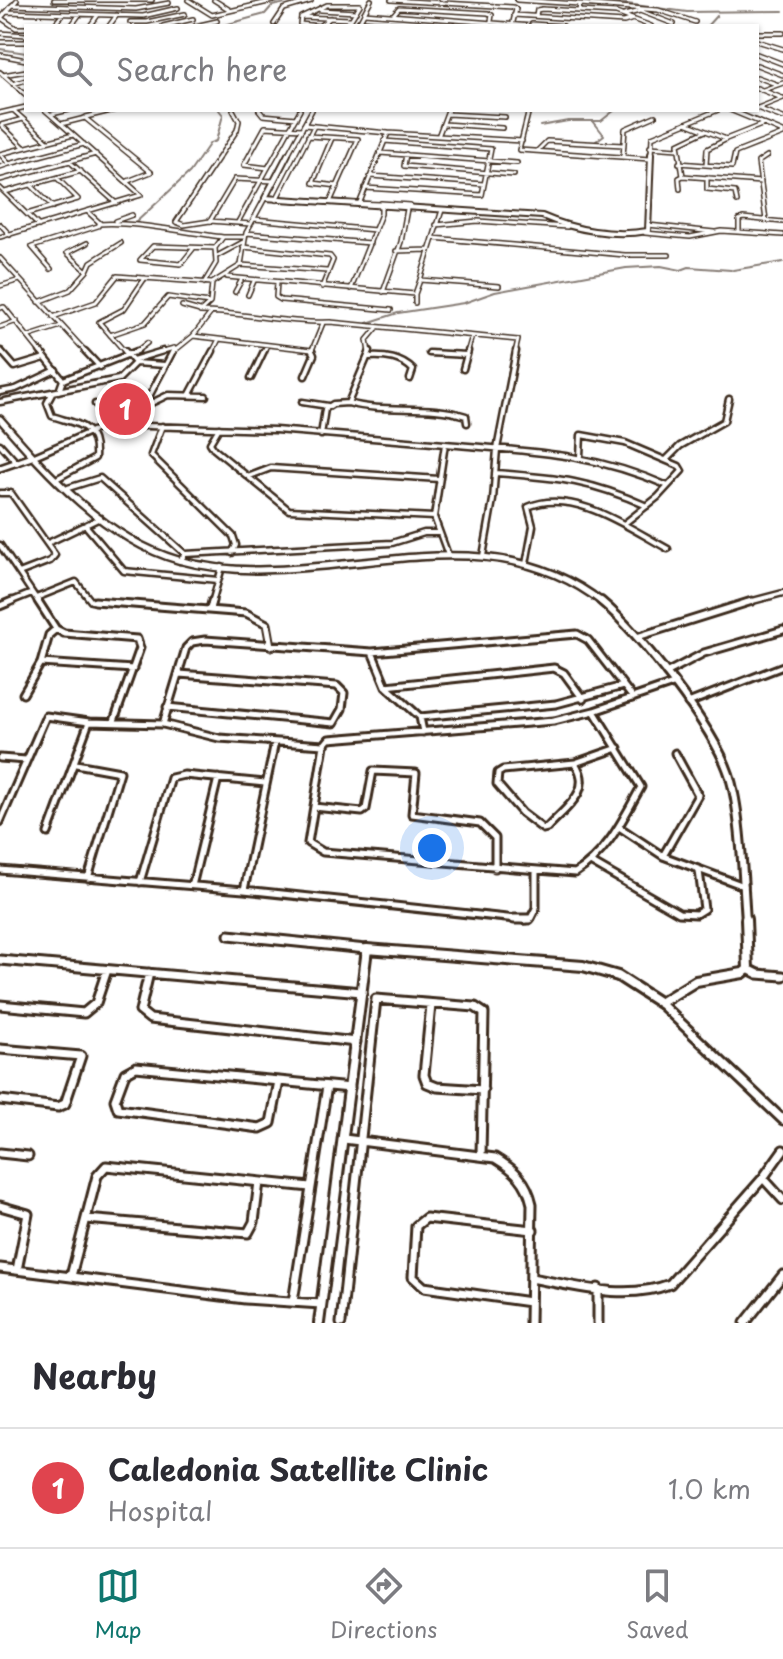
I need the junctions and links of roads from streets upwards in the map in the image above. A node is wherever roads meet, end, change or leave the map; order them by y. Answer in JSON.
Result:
{"nodes":[{"id":1,"x":17,"y":0,"type":"edge"},
{"id":2,"x":54,"y":0,"type":"edge"},
{"id":3,"x":70,"y":0,"type":"edge"},
{"id":4,"x":152,"y":0,"type":"edge"},
{"id":5,"x":163,"y":0,"type":"edge"},
{"id":6,"x":189,"y":0,"type":"edge"},
{"id":7,"x":214,"y":0,"type":"edge"},
{"id":8,"x":239,"y":0,"type":"edge"},
{"id":9,"x":277,"y":0,"type":"edge"},
{"id":10,"x":371,"y":0,"type":"edge"},
{"id":11,"x":391,"y":0,"type":"edge"},
{"id":12,"x":517,"y":0,"type":"edge"},
{"id":13,"x":93,"y":1,"type":"edge"},
{"id":14,"x":109,"y":1,"type":"edge"},
{"id":15,"x":311,"y":1,"type":"edge"},
{"id":16,"x":169,"y":3,"type":"junction"},
{"id":17,"x":580,"y":4,"type":"junction"},
{"id":18,"x":12,"y":5,"type":"junction"},
{"id":19,"x":249,"y":6,"type":"junction"},
{"id":20,"x":88,"y":8,"type":"junction"},
{"id":21,"x":178,"y":8,"type":"junction"},
{"id":22,"x":315,"y":9,"type":"junction"},
{"id":23,"x":231,"y":10,"type":"junction"},
{"id":24,"x":579,"y":11,"type":"junction"},
{"id":25,"x":640,"y":11,"type":"junction"},
{"id":26,"x":6,"y":12,"type":"junction"},
{"id":27,"x":356,"y":12,"type":"junction"},
{"id":28,"x":63,"y":13,"type":"junction"},
{"id":29,"x":364,"y":13,"type":"junction"},
{"id":30,"x":79,"y":14,"type":"junction"},
{"id":31,"x":185,"y":14,"type":"junction"},
{"id":32,"x":98,"y":15,"type":"junction"},
{"id":33,"x":117,"y":15,"type":"junction"},
{"id":34,"x":393,"y":15,"type":"junction"},
{"id":35,"x":514,"y":15,"type":"junction"},
{"id":36,"x":624,"y":15,"type":"junction"},
{"id":37,"x":134,"y":16,"type":"junction"},
{"id":38,"x":536,"y":16,"type":"junction"},
{"id":39,"x":301,"y":17,"type":"junction"},
{"id":40,"x":330,"y":18,"type":"junction"},
{"id":41,"x":350,"y":19,"type":"junction"},
{"id":42,"x":633,"y":19,"type":"junction"},
{"id":43,"x":217,"y":21,"type":"dead end"},
{"id":44,"x":491,"y":21,"type":"junction"},
{"id":45,"x":695,"y":22,"type":"dead end"},
{"id":46,"x":513,"y":23,"type":"junction"},
{"id":47,"x":55,"y":24,"type":"edge"},
{"id":48,"x":72,"y":24,"type":"edge"},
{"id":49,"x":91,"y":24,"type":"edge"},
{"id":50,"x":110,"y":24,"type":"edge"},
{"id":51,"x":129,"y":24,"type":"edge"},
{"id":52,"x":172,"y":24,"type":"edge"},
{"id":53,"x":204,"y":24,"type":"edge"},
{"id":54,"x":274,"y":24,"type":"dead end"},
{"id":55,"x":300,"y":24,"type":"edge"},
{"id":56,"x":322,"y":24,"type":"edge"},
{"id":57,"x":348,"y":24,"type":"edge"},
{"id":58,"x":358,"y":24,"type":"edge"},
{"id":59,"x":522,"y":24,"type":"edge"},
{"id":60,"x":646,"y":24,"type":"edge"},
{"id":61,"x":674,"y":24,"type":"dead end"},
{"id":62,"x":24,"y":28,"type":"edge"},
{"id":63,"x":0,"y":33,"type":"edge"},
{"id":64,"x":759,"y":33,"type":"edge"},
{"id":65,"x":783,"y":33,"type":"edge"},
{"id":66,"x":24,"y":35,"type":"edge"},
{"id":67,"x":0,"y":42,"type":"edge"},
{"id":68,"x":24,"y":42,"type":"edge"},
{"id":69,"x":759,"y":42,"type":"edge"},
{"id":70,"x":782,"y":48,"type":"edge"},
{"id":71,"x":0,"y":55,"type":"edge"},
{"id":72,"x":759,"y":55,"type":"edge"},
{"id":73,"x":24,"y":60,"type":"edge"},
{"id":74,"x":783,"y":64,"type":"edge"},
{"id":75,"x":759,"y":66,"type":"edge"},
{"id":76,"x":24,"y":71,"type":"edge"},
{"id":77,"x":2,"y":74,"type":"edge"},
{"id":78,"x":783,"y":75,"type":"edge"},
{"id":79,"x":759,"y":78,"type":"edge"},
{"id":80,"x":24,"y":81,"type":"edge"},
{"id":81,"x":783,"y":83,"type":"edge"},
{"id":82,"x":13,"y":84,"type":"junction"},
{"id":83,"x":777,"y":85,"type":"junction"},
{"id":84,"x":759,"y":89,"type":"edge"},
{"id":85,"x":762,"y":90,"type":"junction"},
{"id":86,"x":24,"y":93,"type":"edge"},
{"id":87,"x":783,"y":98,"type":"edge"},
{"id":88,"x":24,"y":107,"type":"edge"},
{"id":89,"x":759,"y":108,"type":"edge"},
{"id":90,"x":759,"y":108,"type":"edge"},
{"id":91,"x":13,"y":110,"type":"junction"},
{"id":92,"x":47,"y":112,"type":"edge"},
{"id":93,"x":62,"y":112,"type":"edge"},
{"id":94,"x":108,"y":112,"type":"edge"},
{"id":95,"x":234,"y":112,"type":"edge"},
{"id":96,"x":261,"y":112,"type":"edge"},
{"id":97,"x":299,"y":112,"type":"edge"},
{"id":98,"x":311,"y":112,"type":"edge"},
{"id":99,"x":448,"y":112,"type":"edge"},
{"id":100,"x":529,"y":112,"type":"edge"},
{"id":101,"x":713,"y":112,"type":"edge"},
{"id":102,"x":735,"y":112,"type":"edge"},
{"id":103,"x":0,"y":113,"type":"edge"},
{"id":104,"x":51,"y":115,"type":"junction"},
{"id":105,"x":655,"y":116,"type":"dead end"},
{"id":106,"x":505,"y":117,"type":"dead end"},
{"id":107,"x":782,"y":117,"type":"edge"},
{"id":108,"x":85,"y":118,"type":"junction"},
{"id":109,"x":296,"y":118,"type":"junction"},
{"id":110,"x":23,"y":119,"type":"junction"},
{"id":111,"x":686,"y":123,"type":"junction"},
{"id":112,"x":61,"y":124,"type":"junction"},
{"id":113,"x":444,"y":124,"type":"junction"},
{"id":114,"x":764,"y":124,"type":"junction"},
{"id":115,"x":314,"y":126,"type":"junction"},
{"id":116,"x":303,"y":127,"type":"junction"},
{"id":117,"x":290,"y":128,"type":"junction"},
{"id":118,"x":502,"y":128,"type":"dead end"},
{"id":119,"x":705,"y":131,"type":"junction"},
{"id":120,"x":388,"y":133,"type":"junction"},
{"id":121,"x":783,"y":133,"type":"edge"},
{"id":122,"x":439,"y":134,"type":"junction"},
{"id":123,"x":74,"y":135,"type":"junction"},
{"id":124,"x":308,"y":136,"type":"junction"},
{"id":125,"x":332,"y":138,"type":"junction"},
{"id":126,"x":726,"y":139,"type":"junction"},
{"id":127,"x":384,"y":141,"type":"junction"},
{"id":128,"x":522,"y":141,"type":"junction"},
{"id":129,"x":48,"y":142,"type":"junction"},
{"id":130,"x":84,"y":144,"type":"junction"},
{"id":131,"x":623,"y":145,"type":"junction"},
{"id":132,"x":650,"y":147,"type":"junction"},
{"id":133,"x":25,"y":148,"type":"junction"},
{"id":134,"x":748,"y":148,"type":"junction"},
{"id":135,"x":678,"y":149,"type":"junction"},
{"id":136,"x":537,"y":151,"type":"junction"},
{"id":137,"x":380,"y":153,"type":"junction"},
{"id":138,"x":0,"y":154,"type":"edge"},
{"id":139,"x":96,"y":154,"type":"junction"},
{"id":140,"x":406,"y":154,"type":"junction"},
{"id":141,"x":623,"y":157,"type":"junction"},
{"id":142,"x":650,"y":159,"type":"junction"},
{"id":143,"x":70,"y":161,"type":"junction"},
{"id":144,"x":490,"y":161,"type":"junction"},
{"id":145,"x":517,"y":163,"type":"dead end"},
{"id":146,"x":679,"y":163,"type":"junction"},
{"id":147,"x":9,"y":164,"type":"junction"},
{"id":148,"x":706,"y":165,"type":"junction"},
{"id":149,"x":0,"y":167,"type":"edge"},
{"id":150,"x":268,"y":168,"type":"junction"},
{"id":151,"x":81,"y":171,"type":"junction"},
{"id":152,"x":487,"y":173,"type":"junction"},
{"id":153,"x":514,"y":175,"type":"dead end"},
{"id":154,"x":371,"y":176,"type":"junction"},
{"id":155,"x":683,"y":176,"type":"junction"},
{"id":156,"x":707,"y":177,"type":"junction"},
{"id":157,"x":57,"y":178,"type":"junction"},
{"id":158,"x":0,"y":180,"type":"edge"},
{"id":159,"x":262,"y":180,"type":"junction"},
{"id":160,"x":128,"y":181,"type":"junction"},
{"id":161,"x":274,"y":181,"type":"junction"},
{"id":162,"x":761,"y":182,"type":"junction"},
{"id":163,"x":484,"y":184,"type":"junction"},
{"id":164,"x":32,"y":185,"type":"junction"},
{"id":165,"x":338,"y":186,"type":"junction"},
{"id":166,"x":0,"y":188,"type":"edge"},
{"id":167,"x":365,"y":188,"type":"junction"},
{"id":168,"x":680,"y":189,"type":"dead end"},
{"id":169,"x":5,"y":192,"type":"junction"},
{"id":170,"x":265,"y":198,"type":"junction"},
{"id":171,"x":276,"y":200,"type":"junction"},
{"id":172,"x":331,"y":200,"type":"junction"},
{"id":173,"x":360,"y":202,"type":"junction"},
{"id":174,"x":737,"y":202,"type":"dead end"},
{"id":175,"x":319,"y":203,"type":"junction"},
{"id":176,"x":117,"y":204,"type":"junction"},
{"id":177,"x":380,"y":206,"type":"junction"},
{"id":178,"x":53,"y":207,"type":"junction"},
{"id":179,"x":408,"y":207,"type":"junction"},
{"id":180,"x":442,"y":210,"type":"junction"},
{"id":181,"x":89,"y":213,"type":"junction"},
{"id":182,"x":27,"y":214,"type":"junction"},
{"id":183,"x":132,"y":215,"type":"dead end"},
{"id":184,"x":766,"y":220,"type":"junction"},
{"id":185,"x":114,"y":221,"type":"junction"},
{"id":186,"x":210,"y":221,"type":"junction"},
{"id":187,"x":252,"y":221,"type":"junction"},
{"id":188,"x":238,"y":222,"type":"junction"},
{"id":189,"x":783,"y":222,"type":"edge"},
{"id":190,"x":0,"y":224,"type":"edge"},
{"id":191,"x":99,"y":224,"type":"junction"},
{"id":192,"x":436,"y":225,"type":"junction"},
{"id":193,"x":648,"y":225,"type":"junction"},
{"id":194,"x":40,"y":227,"type":"junction"},
{"id":195,"x":567,"y":227,"type":"junction"},
{"id":196,"x":375,"y":230,"type":"junction"},
{"id":197,"x":715,"y":232,"type":"junction"},
{"id":198,"x":739,"y":232,"type":"junction"},
{"id":199,"x":645,"y":233,"type":"junction"},
{"id":200,"x":10,"y":235,"type":"junction"},
{"id":201,"x":783,"y":235,"type":"edge"},
{"id":202,"x":0,"y":237,"type":"edge"},
{"id":203,"x":223,"y":237,"type":"junction"},
{"id":204,"x":433,"y":238,"type":"junction"},
{"id":205,"x":244,"y":240,"type":"junction"},
{"id":206,"x":87,"y":243,"type":"dead end"},
{"id":207,"x":121,"y":243,"type":"dead end"},
{"id":208,"x":370,"y":243,"type":"junction"},
{"id":209,"x":215,"y":248,"type":"junction"},
{"id":210,"x":193,"y":249,"type":"junction"},
{"id":211,"x":429,"y":250,"type":"junction"},
{"id":212,"x":396,"y":251,"type":"junction"},
{"id":213,"x":609,"y":253,"type":"junction"},
{"id":214,"x":669,"y":255,"type":"dead end"},
{"id":215,"x":217,"y":256,"type":"junction"},
{"id":216,"x":0,"y":258,"type":"edge"},
{"id":217,"x":608,"y":263,"type":"dead end"},
{"id":218,"x":241,"y":265,"type":"junction"},
{"id":219,"x":7,"y":267,"type":"junction"},
{"id":220,"x":0,"y":269,"type":"edge"},
{"id":221,"x":51,"y":269,"type":"dead end"},
{"id":222,"x":87,"y":271,"type":"junction"},
{"id":223,"x":327,"y":271,"type":"junction"},
{"id":224,"x":146,"y":277,"type":"junction"},
{"id":225,"x":226,"y":277,"type":"junction"},
{"id":226,"x":20,"y":280,"type":"junction"},
{"id":227,"x":242,"y":280,"type":"junction"},
{"id":228,"x":420,"y":280,"type":"junction"},
{"id":229,"x":254,"y":281,"type":"junction"},
{"id":230,"x":204,"y":283,"type":"junction"},
{"id":231,"x":212,"y":283,"type":"junction"},
{"id":232,"x":277,"y":283,"type":"junction"},
{"id":233,"x":0,"y":286,"type":"edge"},
{"id":234,"x":499,"y":286,"type":"dead end"},
{"id":235,"x":322,"y":287,"type":"junction"},
{"id":236,"x":351,"y":289,"type":"junction"},
{"id":237,"x":235,"y":292,"type":"dead end"},
{"id":238,"x":383,"y":292,"type":"junction"},
{"id":239,"x":415,"y":294,"type":"junction"},
{"id":240,"x":248,"y":295,"type":"dead end"},
{"id":241,"x":39,"y":302,"type":"junction"},
{"id":242,"x":210,"y":303,"type":"junction"},
{"id":243,"x":415,"y":303,"type":"dead end"},
{"id":244,"x":1,"y":305,"type":"edge"},
{"id":245,"x":182,"y":306,"type":"dead end"},
{"id":246,"x":391,"y":310,"type":"dead end"},
{"id":247,"x":200,"y":311,"type":"junction"},
{"id":248,"x":212,"y":313,"type":"junction"},
{"id":249,"x":53,"y":317,"type":"junction"},
{"id":250,"x":17,"y":321,"type":"junction"},
{"id":251,"x":323,"y":323,"type":"junction"},
{"id":252,"x":61,"y":326,"type":"junction"},
{"id":253,"x":0,"y":327,"type":"edge"},
{"id":254,"x":378,"y":327,"type":"junction"},
{"id":255,"x":109,"y":335,"type":"junction"},
{"id":256,"x":30,"y":336,"type":"junction"},
{"id":257,"x":193,"y":336,"type":"junction"},
{"id":258,"x":472,"y":336,"type":"junction"},
{"id":259,"x":218,"y":341,"type":"junction"},
{"id":260,"x":147,"y":343,"type":"dead end"},
{"id":261,"x":267,"y":345,"type":"junction"},
{"id":262,"x":313,"y":347,"type":"junction"},
{"id":263,"x":175,"y":348,"type":"junction"},
{"id":264,"x":0,"y":350,"type":"edge"},
{"id":265,"x":429,"y":353,"type":"dead end"},
{"id":266,"x":467,"y":355,"type":"junction"},
{"id":267,"x":368,"y":357,"type":"junction"},
{"id":268,"x":45,"y":358,"type":"junction"},
{"id":269,"x":133,"y":360,"type":"junction"},
{"id":270,"x":165,"y":365,"type":"junction"},
{"id":271,"x":100,"y":367,"type":"junction"},
{"id":272,"x":463,"y":369,"type":"dead end"},
{"id":273,"x":56,"y":370,"type":"junction"},
{"id":274,"x":305,"y":376,"type":"dead end"},
{"id":275,"x":251,"y":378,"type":"dead end"},
{"id":276,"x":410,"y":379,"type":"dead end"},
{"id":277,"x":63,"y":380,"type":"junction"},
{"id":278,"x":0,"y":392,"type":"edge"},
{"id":279,"x":56,"y":392,"type":"junction"},
{"id":280,"x":150,"y":392,"type":"junction"},
{"id":281,"x":190,"y":394,"type":"junction"},
{"id":282,"x":206,"y":396,"type":"dead end"},
{"id":283,"x":161,"y":397,"type":"junction"},
{"id":284,"x":729,"y":399,"type":"dead end"},
{"id":285,"x":0,"y":402,"type":"edge"},
{"id":286,"x":302,"y":402,"type":"dead end"},
{"id":287,"x":348,"y":403,"type":"junction"},
{"id":288,"x":95,"y":404,"type":"dead end"},
{"id":289,"x":328,"y":406,"type":"junction"},
{"id":290,"x":143,"y":408,"type":"junction"},
{"id":291,"x":104,"y":412,"type":"junction"},
{"id":292,"x":0,"y":419,"type":"edge"},
{"id":293,"x":467,"y":423,"type":"dead end"},
{"id":294,"x":115,"y":425,"type":"junction"},
{"id":295,"x":134,"y":425,"type":"junction"},
{"id":296,"x":162,"y":426,"type":"junction"},
{"id":297,"x":219,"y":428,"type":"junction"},
{"id":298,"x":100,"y":429,"type":"junction"},
{"id":299,"x":92,"y":431,"type":"junction"},
{"id":300,"x":319,"y":434,"type":"junction"},
{"id":301,"x":0,"y":444,"type":"edge"},
{"id":302,"x":445,"y":444,"type":"junction"},
{"id":303,"x":497,"y":449,"type":"junction"},
{"id":304,"x":580,"y":456,"type":"junction"},
{"id":305,"x":32,"y":457,"type":"junction"},
{"id":306,"x":666,"y":460,"type":"junction"},
{"id":307,"x":17,"y":463,"type":"junction"},
{"id":308,"x":0,"y":468,"type":"edge"},
{"id":309,"x":495,"y":473,"type":"junction"},
{"id":310,"x":250,"y":476,"type":"junction"},
{"id":311,"x":58,"y":478,"type":"junction"},
{"id":312,"x":439,"y":479,"type":"junction"},
{"id":313,"x":668,"y":486,"type":"junction"},
{"id":314,"x":68,"y":488,"type":"junction"},
{"id":315,"x":0,"y":493,"type":"edge"},
{"id":316,"x":647,"y":506,"type":"junction"},
{"id":317,"x":434,"y":517,"type":"junction"},
{"id":318,"x":100,"y":518,"type":"junction"},
{"id":319,"x":625,"y":523,"type":"junction"},
{"id":320,"x":86,"y":526,"type":"junction"},
{"id":321,"x":437,"y":533,"type":"junction"},
{"id":322,"x":48,"y":543,"type":"junction"},
{"id":323,"x":0,"y":545,"type":"edge"},
{"id":324,"x":668,"y":549,"type":"dead end"},
{"id":325,"x":232,"y":553,"type":"junction"},
{"id":326,"x":185,"y":554,"type":"junction"},
{"id":327,"x":448,"y":555,"type":"junction"},
{"id":328,"x":483,"y":556,"type":"junction"},
{"id":329,"x":180,"y":561,"type":"junction"},
{"id":330,"x":526,"y":564,"type":"junction"},
{"id":331,"x":222,"y":567,"type":"junction"},
{"id":332,"x":19,"y":573,"type":"junction"},
{"id":333,"x":218,"y":580,"type":"junction"},
{"id":334,"x":783,"y":593,"type":"edge"},
{"id":335,"x":34,"y":596,"type":"junction"},
{"id":336,"x":0,"y":606,"type":"edge"},
{"id":337,"x":210,"y":609,"type":"junction"},
{"id":338,"x":56,"y":629,"type":"junction"},
{"id":339,"x":783,"y":630,"type":"edge"},
{"id":340,"x":637,"y":637,"type":"junction"},
{"id":341,"x":271,"y":647,"type":"junction"},
{"id":342,"x":372,"y":652,"type":"junction"},
{"id":343,"x":41,"y":663,"type":"junction"},
{"id":344,"x":783,"y":666,"type":"edge"},
{"id":345,"x":133,"y":669,"type":"junction"},
{"id":346,"x":665,"y":673,"type":"junction"},
{"id":347,"x":179,"y":674,"type":"junction"},
{"id":348,"x":673,"y":684,"type":"junction"},
{"id":349,"x":386,"y":686,"type":"junction"},
{"id":350,"x":623,"y":686,"type":"junction"},
{"id":351,"x":23,"y":694,"type":"dead end"},
{"id":352,"x":633,"y":698,"type":"junction"},
{"id":353,"x":583,"y":699,"type":"junction"},
{"id":354,"x":687,"y":703,"type":"junction"},
{"id":355,"x":167,"y":707,"type":"junction"},
{"id":356,"x":594,"y":711,"type":"junction"},
{"id":357,"x":420,"y":717,"type":"junction"},
{"id":358,"x":114,"y":721,"type":"junction"},
{"id":359,"x":89,"y":722,"type":"junction"},
{"id":360,"x":163,"y":724,"type":"junction"},
{"id":361,"x":423,"y":732,"type":"junction"},
{"id":362,"x":275,"y":742,"type":"junction"},
{"id":363,"x":324,"y":745,"type":"junction"},
{"id":364,"x":618,"y":748,"type":"junction"},
{"id":365,"x":675,"y":753,"type":"dead end"},
{"id":366,"x":0,"y":758,"type":"edge"},
{"id":367,"x":26,"y":760,"type":"junction"},
{"id":368,"x":575,"y":763,"type":"junction"},
{"id":369,"x":76,"y":764,"type":"junction"},
{"id":370,"x":218,"y":778,"type":"junction"},
{"id":371,"x":265,"y":783,"type":"junction"},
{"id":372,"x":0,"y":800,"type":"edge"},
{"id":373,"x":9,"y":801,"type":"junction"},
{"id":374,"x":314,"y":807,"type":"junction"},
{"id":375,"x":0,"y":822,"type":"edge"},
{"id":376,"x":619,"y":827,"type":"junction"},
{"id":377,"x":48,"y":833,"type":"dead end"},
{"id":378,"x":663,"y":856,"type":"junction"},
{"id":379,"x":592,"y":863,"type":"junction"},
{"id":380,"x":495,"y":868,"type":"junction"},
{"id":381,"x":0,"y":870,"type":"edge"},
{"id":382,"x":699,"y":871,"type":"junction"},
{"id":383,"x":536,"y":872,"type":"junction"},
{"id":384,"x":88,"y":878,"type":"junction"},
{"id":385,"x":140,"y":882,"type":"junction"},
{"id":386,"x":192,"y":886,"type":"junction"},
{"id":387,"x":744,"y":886,"type":"junction"},
{"id":388,"x":244,"y":890,"type":"junction"},
{"id":389,"x":229,"y":935,"type":"dead end"},
{"id":390,"x":367,"y":949,"type":"junction"},
{"id":391,"x":0,"y":960,"type":"edge"},
{"id":392,"x":748,"y":969,"type":"junction"},
{"id":393,"x":107,"y":970,"type":"junction"},
{"id":394,"x":149,"y":973,"type":"junction"},
{"id":395,"x":783,"y":976,"type":"edge"},
{"id":396,"x":363,"y":992,"type":"junction"},
{"id":397,"x":660,"y":1003,"type":"junction"},
{"id":398,"x":0,"y":1005,"type":"edge"},
{"id":399,"x":431,"y":1005,"type":"junction"},
{"id":400,"x":357,"y":1042,"type":"junction"},
{"id":401,"x":0,"y":1049,"type":"edge"},
{"id":402,"x":279,"y":1081,"type":"junction"},
{"id":403,"x":327,"y":1086,"type":"junction"},
{"id":404,"x":351,"y":1088,"type":"junction"},
{"id":405,"x":483,"y":1090,"type":"junction"},
{"id":406,"x":0,"y":1100,"type":"edge"},
{"id":407,"x":783,"y":1120,"type":"edge"},
{"id":408,"x":344,"y":1139,"type":"junction"},
{"id":409,"x":361,"y":1141,"type":"junction"},
{"id":410,"x":783,"y":1150,"type":"edge"},
{"id":411,"x":0,"y":1153,"type":"edge"},
{"id":412,"x":481,"y":1154,"type":"junction"},
{"id":413,"x":28,"y":1156,"type":"dead end"},
{"id":414,"x":763,"y":1178,"type":"junction"},
{"id":415,"x":259,"y":1182,"type":"junction"},
{"id":416,"x":310,"y":1187,"type":"junction"},
{"id":417,"x":783,"y":1200,"type":"edge"},
{"id":418,"x":0,"y":1206,"type":"edge"},
{"id":419,"x":86,"y":1219,"type":"junction"},
{"id":420,"x":533,"y":1230,"type":"junction"},
{"id":421,"x":0,"y":1268,"type":"edge"},
{"id":422,"x":17,"y":1270,"type":"junction"},
{"id":423,"x":783,"y":1275,"type":"edge"},
{"id":424,"x":71,"y":1276,"type":"junction"},
{"id":425,"x":531,"y":1278,"type":"junction"},
{"id":426,"x":598,"y":1288,"type":"junction"},
{"id":427,"x":293,"y":1302,"type":"junction"},
{"id":428,"x":530,"y":1302,"type":"junction"},
{"id":429,"x":322,"y":1304,"type":"junction"},
{"id":430,"x":319,"y":1323,"type":"edge"},
{"id":431,"x":341,"y":1323,"type":"edge"},
{"id":432,"x":530,"y":1323,"type":"edge"},
{"id":433,"x":598,"y":1323,"type":"edge"},
{"id":434,"x":745,"y":1323,"type":"edge"}],
"edges":[{"from":1,"to":18,"type":"street"},
{"from":2,"to":3,"type":"street"},
{"from":3,"to":13,"type":"street"},
{"from":4,"to":14,"type":"street"},
{"from":5,"to":16,"type":"street"},
{"from":6,"to":23,"type":"street"},
{"from":7,"to":23,"type":"street"},
{"from":8,"to":19,"type":"street"},
{"from":9,"to":19,"type":"street"},
{"from":10,"to":29,"type":"street"},
{"from":11,"to":35,"type":"street"},
{"from":12,"to":17,"type":"street"},
{"from":13,"to":14,"type":"street"},
{"from":13,"to":20,"type":"street"},
{"from":15,"to":54,"type":"street"},
{"from":16,"to":20,"type":"street"},
{"from":16,"to":21,"type":"street"},
{"from":17,"to":24,"type":"street"},
{"from":17,"to":25,"type":"street"},
{"from":18,"to":20,"type":"street"},
{"from":18,"to":26,"type":"street"},
{"from":19,"to":23,"type":"street"},
{"from":21,"to":31,"type":"street"},
{"from":21,"to":37,"type":"street"},
{"from":22,"to":27,"type":"street"},
{"from":22,"to":27,"type":"street"},
{"from":22,"to":39,"type":"street"},
{"from":24,"to":36,"type":"street"},
{"from":24,"to":38,"type":"street"},
{"from":25,"to":36,"type":"street"},
{"from":25,"to":45,"type":"street"},
{"from":25,"to":61,"type":"street"},
{"from":26,"to":28,"type":"street"},
{"from":26,"to":62,"type":"street"},
{"from":27,"to":41,"type":"street"},
{"from":28,"to":30,"type":"street"},
{"from":28,"to":47,"type":"street"},
{"from":29,"to":34,"type":"street"},
{"from":29,"to":58,"type":"street"},
{"from":30,"to":32,"type":"street"},
{"from":30,"to":48,"type":"street"},
{"from":31,"to":51,"type":"street"},
{"from":31,"to":52,"type":"street"},
{"from":32,"to":33,"type":"street"},
{"from":32,"to":49,"type":"street"},
{"from":33,"to":37,"type":"street"},
{"from":33,"to":50,"type":"street"},
{"from":34,"to":44,"type":"street"},
{"from":34,"to":44,"type":"street"},
{"from":35,"to":38,"type":"street"},
{"from":35,"to":46,"type":"street"},
{"from":36,"to":42,"type":"street"},
{"from":37,"to":51,"type":"street"},
{"from":38,"to":42,"type":"street"},
{"from":39,"to":40,"type":"street"},
{"from":39,"to":55,"type":"street"},
{"from":40,"to":41,"type":"street"},
{"from":40,"to":56,"type":"street"},
{"from":41,"to":57,"type":"street"},
{"from":42,"to":60,"type":"street"},
{"from":43,"to":53,"type":"street"},
{"from":44,"to":46,"type":"street"},
{"from":46,"to":59,"type":"street"},
{"from":63,"to":66,"type":"street"},
{"from":64,"to":65,"type":"street"},
{"from":67,"to":68,"type":"street"},
{"from":69,"to":70,"type":"street"},
{"from":71,"to":73,"type":"street"},
{"from":72,"to":74,"type":"street"},
{"from":75,"to":78,"type":"street"},
{"from":76,"to":77,"type":"street"},
{"from":77,"to":82,"type":"street"},
{"from":79,"to":83,"type":"street"},
{"from":80,"to":82,"type":"street"},
{"from":81,"to":83,"type":"street"},
{"from":82,"to":86,"type":"street"},
{"from":83,"to":85,"type":"street"},
{"from":84,"to":85,"type":"street"},
{"from":85,"to":87,"type":"street"},
{"from":87,"to":89,"type":"street"},
{"from":88,"to":91,"type":"street"},
{"from":90,"to":107,"type":"street"},
{"from":91,"to":103,"type":"street"},
{"from":91,"to":110,"type":"street"},
{"from":92,"to":104,"type":"street"},
{"from":93,"to":104,"type":"street"},
{"from":94,"to":108,"type":"street"},
{"from":95,"to":186,"type":"street"},
{"from":96,"to":109,"type":"street"},
{"from":97,"to":109,"type":"street"},
{"from":98,"to":116,"type":"street"},
{"from":99,"to":106,"type":"street"},
{"from":99,"to":113,"type":"street"},
{"from":100,"to":128,"type":"street"},
{"from":101,"to":111,"type":"street"},
{"from":102,"to":114,"type":"street"},
{"from":104,"to":112,"type":"street"},
{"from":105,"to":131,"type":"street"},
{"from":108,"to":112,"type":"street"},
{"from":108,"to":160,"type":"street"},
{"from":109,"to":117,"type":"street"},
{"from":110,"to":129,"type":"street"},
{"from":110,"to":133,"type":"street"},
{"from":111,"to":119,"type":"street"},
{"from":111,"to":132,"type":"street"},
{"from":112,"to":123,"type":"street"},
{"from":113,"to":118,"type":"street"},
{"from":113,"to":122,"type":"street"},
{"from":114,"to":121,"type":"street"},
{"from":114,"to":126,"type":"street"},
{"from":115,"to":116,"type":"street"},
{"from":115,"to":120,"type":"street"},
{"from":115,"to":124,"type":"street"},
{"from":116,"to":117,"type":"street"},
{"from":116,"to":161,"type":"street"},
{"from":117,"to":150,"type":"street"},
{"from":117,"to":150,"type":"street"},
{"from":119,"to":126,"type":"street"},
{"from":119,"to":135,"type":"street"},
{"from":120,"to":122,"type":"street"},
{"from":120,"to":127,"type":"street"},
{"from":121,"to":134,"type":"street"},
{"from":122,"to":128,"type":"street"},
{"from":123,"to":129,"type":"street"},
{"from":123,"to":130,"type":"street"},
{"from":124,"to":125,"type":"street"},
{"from":124,"to":171,"type":"street"},
{"from":125,"to":165,"type":"street"},
{"from":125,"to":165,"type":"street"},
{"from":126,"to":148,"type":"street"},
{"from":127,"to":137,"type":"street"},
{"from":127,"to":144,"type":"street"},
{"from":128,"to":136,"type":"street"},
{"from":129,"to":133,"type":"street"},
{"from":130,"to":139,"type":"street"},
{"from":130,"to":147,"type":"street"},
{"from":131,"to":136,"type":"street"},
{"from":131,"to":141,"type":"street"},
{"from":132,"to":135,"type":"street"},
{"from":132,"to":142,"type":"street"},
{"from":133,"to":138,"type":"street"},
{"from":134,"to":148,"type":"street"},
{"from":134,"to":162,"type":"street"},
{"from":135,"to":146,"type":"street"},
{"from":136,"to":141,"type":"street"},
{"from":137,"to":140,"type":"street"},
{"from":137,"to":154,"type":"street"},
{"from":138,"to":147,"type":"street"},
{"from":139,"to":143,"type":"street"},
{"from":139,"to":160,"type":"street"},
{"from":140,"to":144,"type":"street"},
{"from":140,"to":152,"type":"street"},
{"from":141,"to":142,"type":"street"},
{"from":142,"to":193,"type":"street"},
{"from":143,"to":151,"type":"street"},
{"from":143,"to":158,"type":"street"},
{"from":144,"to":145,"type":"street"},
{"from":144,"to":152,"type":"street"},
{"from":146,"to":148,"type":"street"},
{"from":146,"to":155,"type":"street"},
{"from":147,"to":149,"type":"street"},
{"from":150,"to":159,"type":"street"},
{"from":151,"to":157,"type":"street"},
{"from":151,"to":176,"type":"street"},
{"from":152,"to":153,"type":"street"},
{"from":152,"to":163,"type":"street"},
{"from":154,"to":163,"type":"street"},
{"from":154,"to":167,"type":"street"},
{"from":155,"to":156,"type":"street"},
{"from":155,"to":168,"type":"street"},
{"from":156,"to":162,"type":"street"},
{"from":156,"to":174,"type":"street"},
{"from":157,"to":164,"type":"street"},
{"from":157,"to":178,"type":"street"},
{"from":159,"to":161,"type":"street"},
{"from":159,"to":186,"type":"street"},
{"from":159,"to":188,"type":"street"},
{"from":160,"to":176,"type":"street"},
{"from":161,"to":170,"type":"street"},
{"from":162,"to":184,"type":"street"},
{"from":163,"to":167,"type":"street"},
{"from":164,"to":169,"type":"street"},
{"from":164,"to":178,"type":"street"},
{"from":165,"to":172,"type":"street"},
{"from":166,"to":169,"type":"street"},
{"from":167,"to":173,"type":"street"},
{"from":169,"to":182,"type":"street"},
{"from":170,"to":171,"type":"street"},
{"from":170,"to":187,"type":"street"},
{"from":171,"to":175,"type":"street"},
{"from":172,"to":173,"type":"street"},
{"from":172,"to":175,"type":"street"},
{"from":173,"to":177,"type":"street"},
{"from":175,"to":177,"type":"street"},
{"from":176,"to":181,"type":"street"},
{"from":177,"to":179,"type":"street"},
{"from":177,"to":196,"type":"street"},
{"from":178,"to":182,"type":"street"},
{"from":179,"to":180,"type":"street"},
{"from":179,"to":212,"type":"street"},
{"from":180,"to":192,"type":"street"},
{"from":180,"to":195,"type":"street"},
{"from":181,"to":191,"type":"street"},
{"from":181,"to":194,"type":"street"},
{"from":182,"to":194,"type":"street"},
{"from":183,"to":185,"type":"street"},
{"from":184,"to":189,"type":"street"},
{"from":184,"to":198,"type":"street"},
{"from":185,"to":191,"type":"street"},
{"from":185,"to":203,"type":"street"},
{"from":186,"to":188,"type":"street"},
{"from":187,"to":188,"type":"street"},
{"from":187,"to":196,"type":"street"},
{"from":187,"to":205,"type":"street"},
{"from":190,"to":200,"type":"street"},
{"from":191,"to":221,"type":"street"},
{"from":192,"to":195,"type":"street"},
{"from":192,"to":204,"type":"street"},
{"from":193,"to":197,"type":"street"},
{"from":193,"to":199,"type":"street"},
{"from":194,"to":200,"type":"street"},
{"from":195,"to":199,"type":"street"},
{"from":196,"to":208,"type":"street"},
{"from":197,"to":198,"type":"street"},
{"from":197,"to":199,"type":"street"},
{"from":198,"to":201,"type":"street"},
{"from":200,"to":202,"type":"street"},
{"from":203,"to":205,"type":"street"},
{"from":203,"to":209,"type":"street"},
{"from":204,"to":211,"type":"street"},
{"from":204,"to":213,"type":"street"},
{"from":205,"to":208,"type":"street"},
{"from":205,"to":215,"type":"street"},
{"from":205,"to":218,"type":"street"},
{"from":205,"to":223,"type":"street"},
{"from":206,"to":222,"type":"street"},
{"from":207,"to":222,"type":"street"},
{"from":208,"to":236,"type":"street"},
{"from":209,"to":210,"type":"street"},
{"from":209,"to":215,"type":"street"},
{"from":210,"to":210,"type":"street"},
{"from":211,"to":212,"type":"street"},
{"from":211,"to":228,"type":"street"},
{"from":212,"to":238,"type":"street"},
{"from":213,"to":214,"type":"street"},
{"from":213,"to":217,"type":"street"},
{"from":215,"to":230,"type":"street"},
{"from":216,"to":219,"type":"street"},
{"from":218,"to":223,"type":"street"},
{"from":218,"to":225,"type":"street"},
{"from":219,"to":220,"type":"street"},
{"from":219,"to":226,"type":"street"},
{"from":222,"to":241,"type":"street"},
{"from":223,"to":235,"type":"street"},
{"from":224,"to":230,"type":"street"},
{"from":224,"to":249,"type":"street"},
{"from":224,"to":255,"type":"street"},
{"from":225,"to":227,"type":"street"},
{"from":225,"to":231,"type":"street"},
{"from":226,"to":233,"type":"street"},
{"from":226,"to":241,"type":"street"},
{"from":227,"to":229,"type":"street"},
{"from":227,"to":237,"type":"street"},
{"from":228,"to":234,"type":"street"},
{"from":228,"to":239,"type":"street"},
{"from":229,"to":232,"type":"street"},
{"from":229,"to":240,"type":"street"},
{"from":230,"to":231,"type":"street"},
{"from":231,"to":242,"type":"street"},
{"from":232,"to":235,"type":"street"},
{"from":232,"to":246,"type":"street"},
{"from":235,"to":236,"type":"street"},
{"from":236,"to":238,"type":"street"},
{"from":238,"to":239,"type":"street"},
{"from":239,"to":243,"type":"street"},
{"from":241,"to":249,"type":"street"},
{"from":242,"to":247,"type":"street"},
{"from":242,"to":255,"type":"street"},
{"from":244,"to":250,"type":"street"},
{"from":245,"to":247,"type":"street"},
{"from":247,"to":248,"type":"street"},
{"from":248,"to":251,"type":"street"},
{"from":248,"to":257,"type":"street"},
{"from":249,"to":252,"type":"street"},
{"from":250,"to":253,"type":"street"},
{"from":250,"to":256,"type":"street"},
{"from":251,"to":254,"type":"street"},
{"from":251,"to":262,"type":"street"},
{"from":252,"to":256,"type":"street"},
{"from":252,"to":271,"type":"street"},
{"from":254,"to":258,"type":"street"},
{"from":254,"to":267,"type":"street"},
{"from":255,"to":269,"type":"street"},
{"from":256,"to":268,"type":"street"},
{"from":257,"to":259,"type":"street"},
{"from":257,"to":263,"type":"street"},
{"from":258,"to":266,"type":"street"},
{"from":258,"to":303,"type":"street"},
{"from":259,"to":261,"type":"street"},
{"from":259,"to":281,"type":"street"},
{"from":260,"to":269,"type":"street"},
{"from":261,"to":262,"type":"street"},
{"from":261,"to":275,"type":"street"},
{"from":262,"to":274,"type":"street"},
{"from":263,"to":269,"type":"street"},
{"from":263,"to":270,"type":"street"},
{"from":264,"to":268,"type":"street"},
{"from":265,"to":266,"type":"street"},
{"from":266,"to":272,"type":"street"},
{"from":267,"to":276,"type":"street"},
{"from":267,"to":287,"type":"street"},
{"from":268,"to":273,"type":"street"},
{"from":269,"to":270,"type":"street"},
{"from":269,"to":271,"type":"street"},
{"from":269,"to":279,"type":"street"},
{"from":270,"to":280,"type":"street"},
{"from":271,"to":277,"type":"street"},
{"from":273,"to":277,"type":"street"},
{"from":273,"to":278,"type":"street"},
{"from":277,"to":279,"type":"street"},
{"from":279,"to":285,"type":"street"},
{"from":279,"to":299,"type":"street"},
{"from":280,"to":283,"type":"street"},
{"from":280,"to":290,"type":"street"},
{"from":281,"to":282,"type":"street"},
{"from":281,"to":283,"type":"street"},
{"from":283,"to":290,"type":"street"},
{"from":284,"to":306,"type":"street"},
{"from":286,"to":289,"type":"street"},
{"from":287,"to":289,"type":"street"},
{"from":287,"to":293,"type":"street"},
{"from":288,"to":291,"type":"street"},
{"from":289,"to":300,"type":"street"},
{"from":290,"to":295,"type":"street"},
{"from":291,"to":294,"type":"street"},
{"from":291,"to":298,"type":"street"},
{"from":292,"to":305,"type":"street"},
{"from":294,"to":295,"type":"street"},
{"from":294,"to":298,"type":"street"},
{"from":295,"to":296,"type":"street"},
{"from":296,"to":297,"type":"street"},
{"from":296,"to":325,"type":"street"},
{"from":297,"to":300,"type":"street"},
{"from":297,"to":310,"type":"street"},
{"from":298,"to":299,"type":"street"},
{"from":299,"to":305,"type":"street"},
{"from":299,"to":311,"type":"street"},
{"from":300,"to":302,"type":"street"},
{"from":301,"to":307,"type":"street"},
{"from":302,"to":303,"type":"street"},
{"from":302,"to":312,"type":"street"},
{"from":303,"to":304,"type":"street"},
{"from":303,"to":309,"type":"street"},
{"from":304,"to":306,"type":"street"},
{"from":304,"to":313,"type":"street"},
{"from":305,"to":307,"type":"street"},
{"from":305,"to":311,"type":"street"},
{"from":306,"to":313,"type":"street"},
{"from":307,"to":308,"type":"street"},
{"from":309,"to":316,"type":"street"},
{"from":309,"to":328,"type":"street"},
{"from":310,"to":312,"type":"street"},
{"from":310,"to":317,"type":"street"},
{"from":311,"to":314,"type":"street"},
{"from":312,"to":317,"type":"street"},
{"from":313,"to":316,"type":"street"},
{"from":314,"to":318,"type":"street"},
{"from":314,"to":326,"type":"street"},
{"from":315,"to":322,"type":"street"},
{"from":316,"to":319,"type":"street"},
{"from":317,"to":321,"type":"street"},
{"from":318,"to":320,"type":"street"},
{"from":318,"to":329,"type":"street"},
{"from":319,"to":324,"type":"street"},
{"from":319,"to":330,"type":"street"},
{"from":320,"to":322,"type":"street"},
{"from":320,"to":333,"type":"street"},
{"from":321,"to":325,"type":"street"},
{"from":321,"to":327,"type":"street"},
{"from":322,"to":332,"type":"street"},
{"from":323,"to":332,"type":"street"},
{"from":325,"to":326,"type":"street"},
{"from":326,"to":329,"type":"street"},
{"from":327,"to":328,"type":"street"},
{"from":327,"to":331,"type":"street"},
{"from":328,"to":330,"type":"street"},
{"from":329,"to":331,"type":"street"},
{"from":330,"to":340,"type":"street"},
{"from":331,"to":333,"type":"street"},
{"from":332,"to":335,"type":"street"},
{"from":333,"to":337,"type":"street"},
{"from":334,"to":340,"type":"street"},
{"from":335,"to":336,"type":"street"},
{"from":335,"to":337,"type":"street"},
{"from":335,"to":338,"type":"street"},
{"from":337,"to":341,"type":"street"},
{"from":338,"to":343,"type":"street"},
{"from":338,"to":345,"type":"street"},
{"from":339,"to":346,"type":"street"},
{"from":340,"to":346,"type":"street"},
{"from":341,"to":342,"type":"street"},
{"from":341,"to":347,"type":"street"},
{"from":342,"to":349,"type":"street"},
{"from":342,"to":350,"type":"street"},
{"from":343,"to":345,"type":"street"},
{"from":343,"to":351,"type":"street"},
{"from":344,"to":354,"type":"street"},
{"from":345,"to":358,"type":"street"},
{"from":346,"to":348,"type":"street"},
{"from":347,"to":355,"type":"street"},
{"from":347,"to":355,"type":"street"},
{"from":348,"to":352,"type":"street"},
{"from":348,"to":354,"type":"street"},
{"from":349,"to":353,"type":"street"},
{"from":349,"to":357,"type":"street"},
{"from":350,"to":352,"type":"street"},
{"from":350,"to":353,"type":"street"},
{"from":352,"to":356,"type":"street"},
{"from":353,"to":357,"type":"street"},
{"from":354,"to":387,"type":"street"},
{"from":355,"to":360,"type":"street"},
{"from":356,"to":361,"type":"street"},
{"from":356,"to":364,"type":"street"},
{"from":357,"to":361,"type":"street"},
{"from":358,"to":359,"type":"street"},
{"from":358,"to":360,"type":"street"},
{"from":359,"to":367,"type":"street"},
{"from":359,"to":369,"type":"street"},
{"from":360,"to":362,"type":"street"},
{"from":361,"to":363,"type":"street"},
{"from":362,"to":363,"type":"street"},
{"from":362,"to":371,"type":"street"},
{"from":363,"to":374,"type":"street"},
{"from":364,"to":368,"type":"street"},
{"from":364,"to":376,"type":"street"},
{"from":365,"to":378,"type":"street"},
{"from":366,"to":367,"type":"street"},
{"from":367,"to":373,"type":"street"},
{"from":368,"to":368,"type":"street"},
{"from":369,"to":377,"type":"street"},
{"from":369,"to":384,"type":"street"},
{"from":370,"to":371,"type":"street"},
{"from":370,"to":385,"type":"street"},
{"from":370,"to":386,"type":"street"},
{"from":371,"to":388,"type":"street"},
{"from":372,"to":373,"type":"street"},
{"from":373,"to":375,"type":"street"},
{"from":374,"to":380,"type":"street"},
{"from":374,"to":380,"type":"street"},
{"from":376,"to":378,"type":"street"},
{"from":376,"to":379,"type":"street"},
{"from":378,"to":382,"type":"street"},
{"from":379,"to":382,"type":"street"},
{"from":379,"to":383,"type":"street"},
{"from":380,"to":383,"type":"street"},
{"from":381,"to":384,"type":"street"},
{"from":382,"to":387,"type":"street"},
{"from":383,"to":388,"type":"street"},
{"from":384,"to":385,"type":"street"},
{"from":385,"to":386,"type":"street"},
{"from":386,"to":388,"type":"street"},
{"from":387,"to":392,"type":"street"},
{"from":389,"to":390,"type":"street"},
{"from":390,"to":396,"type":"street"},
{"from":390,"to":397,"type":"street"},
{"from":391,"to":393,"type":"street"},
{"from":392,"to":395,"type":"street"},
{"from":392,"to":397,"type":"street"},
{"from":393,"to":394,"type":"street"},
{"from":393,"to":398,"type":"street"},
{"from":394,"to":396,"type":"street"},
{"from":394,"to":400,"type":"street"},
{"from":396,"to":400,"type":"street"},
{"from":397,"to":407,"type":"street"},
{"from":399,"to":405,"type":"street"},
{"from":399,"to":405,"type":"street"},
{"from":399,"to":409,"type":"street"},
{"from":400,"to":404,"type":"street"},
{"from":401,"to":406,"type":"street"},
{"from":402,"to":402,"type":"street"},
{"from":402,"to":403,"type":"street"},
{"from":403,"to":404,"type":"street"},
{"from":403,"to":416,"type":"street"},
{"from":404,"to":408,"type":"street"},
{"from":405,"to":412,"type":"street"},
{"from":408,"to":409,"type":"street"},
{"from":408,"to":429,"type":"street"},
{"from":409,"to":412,"type":"street"},
{"from":409,"to":431,"type":"street"},
{"from":410,"to":414,"type":"street"},
{"from":411,"to":413,"type":"street"},
{"from":412,"to":420,"type":"street"},
{"from":414,"to":417,"type":"street"},
{"from":414,"to":426,"type":"street"},
{"from":415,"to":416,"type":"street"},
{"from":415,"to":419,"type":"street"},
{"from":415,"to":419,"type":"street"},
{"from":416,"to":427,"type":"street"},
{"from":418,"to":422,"type":"street"},
{"from":419,"to":424,"type":"street"},
{"from":420,"to":425,"type":"street"},
{"from":420,"to":428,"type":"street"},
{"from":421,"to":422,"type":"street"},
{"from":422,"to":424,"type":"street"},
{"from":423,"to":434,"type":"street"},
{"from":424,"to":427,"type":"street"},
{"from":425,"to":426,"type":"street"},
{"from":425,"to":428,"type":"street"},
{"from":426,"to":433,"type":"street"},
{"from":427,"to":429,"type":"street"},
{"from":428,"to":432,"type":"street"},
{"from":429,"to":430,"type":"street"}]}
